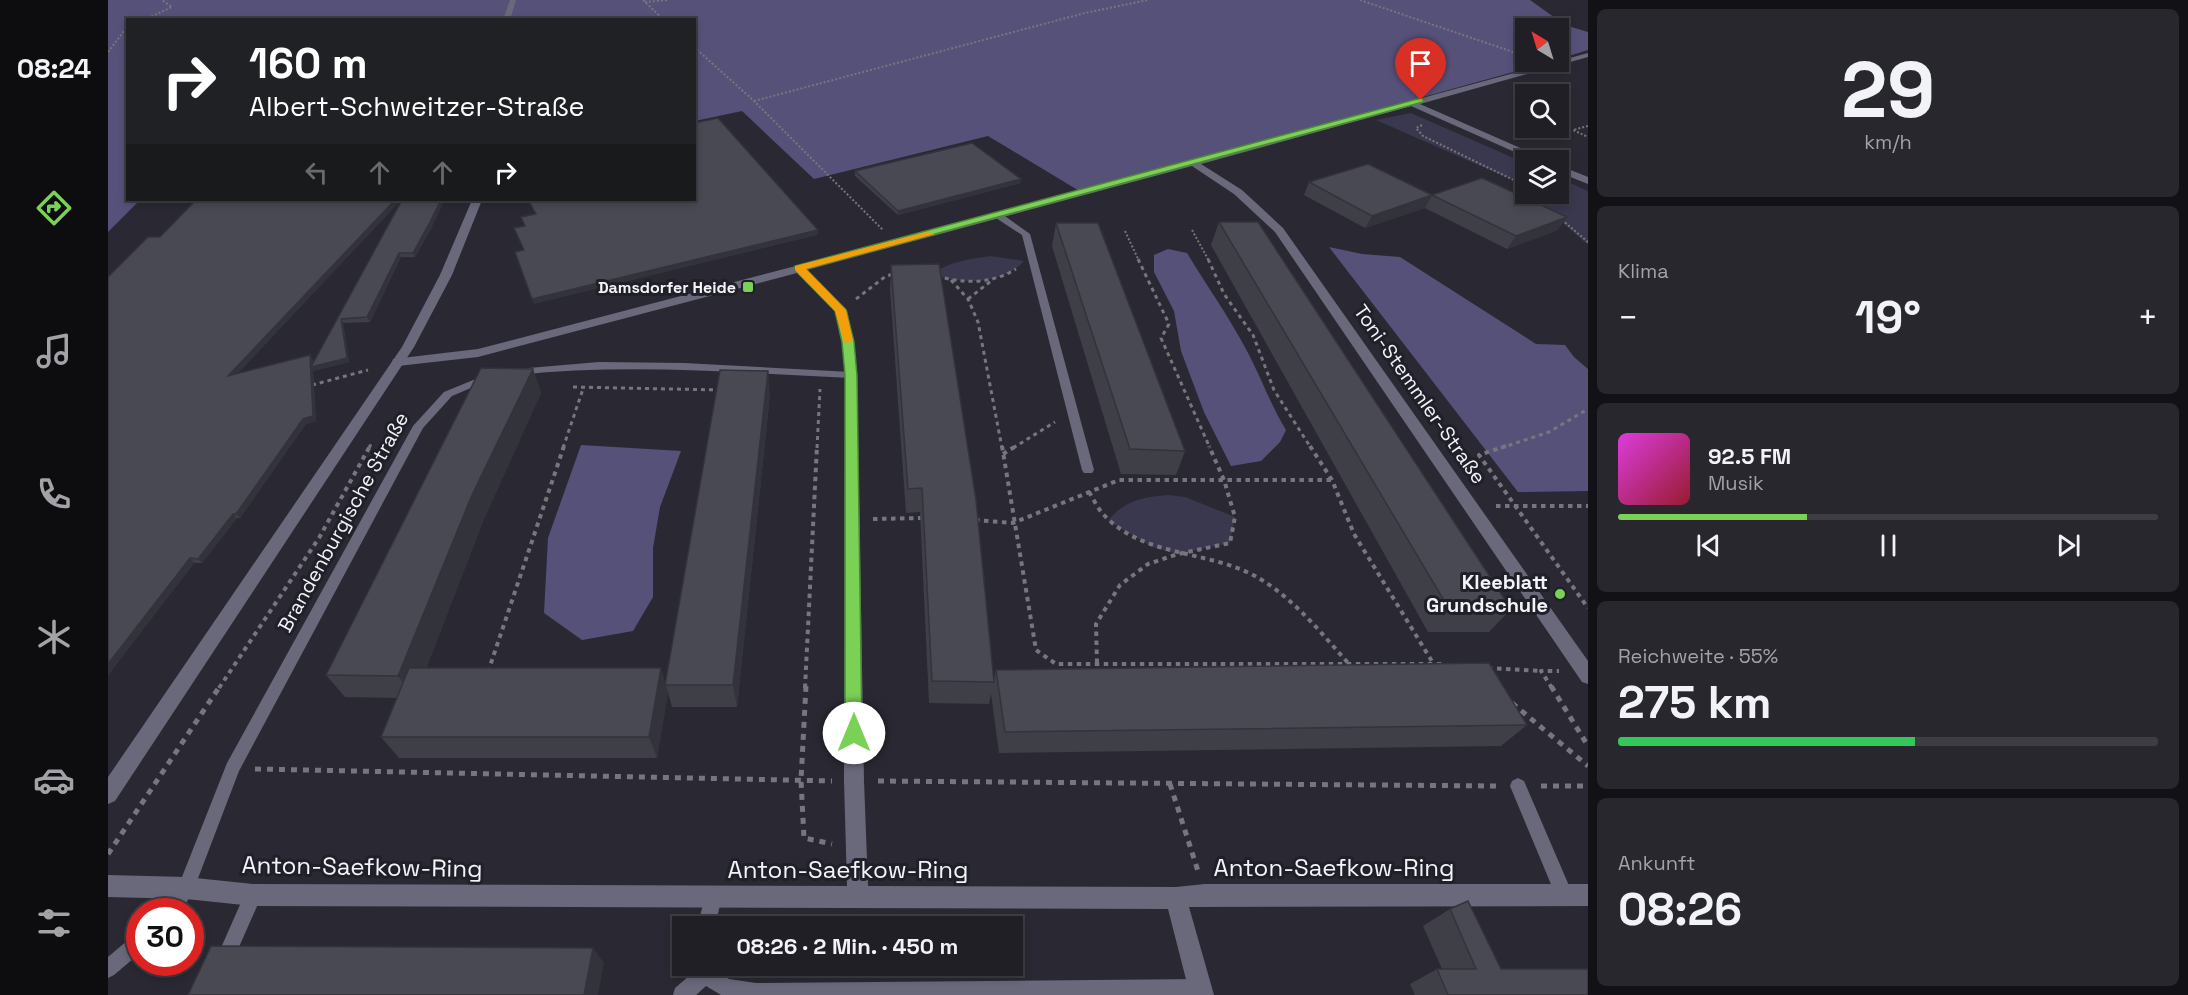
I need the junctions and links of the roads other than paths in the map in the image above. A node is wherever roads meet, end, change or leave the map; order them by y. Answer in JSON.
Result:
{"nodes":[{"id":1,"x":513,"y":0,"type":"edge"},
{"id":2,"x":507,"y":18,"type":"edge"},
{"id":3,"x":1588,"y":56,"type":"edge"},
{"id":4,"x":1411,"y":103,"type":"junction"},
{"id":5,"x":1517,"y":150,"type":"edge"},
{"id":6,"x":1191,"y":162,"type":"junction"},
{"id":7,"x":1569,"y":173,"type":"edge"},
{"id":8,"x":1588,"y":181,"type":"edge"},
{"id":9,"x":477,"y":201,"type":"edge"},
{"id":10,"x":999,"y":216,"type":"junction"},
{"id":11,"x":799,"y":268,"type":"junction"},
{"id":12,"x":398,"y":362,"type":"junction"},
{"id":13,"x":851,"y":375,"type":"junction"},
{"id":14,"x":1088,"y":470,"type":"road end"},
{"id":15,"x":1587,"y":674,"type":"edge"},
{"id":16,"x":1518,"y":786,"type":"road end"},
{"id":17,"x":108,"y":794,"type":"edge"},
{"id":18,"x":108,"y":886,"type":"edge"},
{"id":19,"x":186,"y":888,"type":"junction"},
{"id":20,"x":254,"y":895,"type":"junction"},
{"id":21,"x":1564,"y":895,"type":"junction"},
{"id":22,"x":1588,"y":895,"type":"edge"},
{"id":23,"x":713,"y":896,"type":"junction"},
{"id":24,"x":858,"y":897,"type":"junction"},
{"id":25,"x":179,"y":898,"type":"edge"},
{"id":26,"x":1176,"y":898,"type":"junction"},
{"id":27,"x":708,"y":916,"type":"edge"},
{"id":28,"x":126,"y":953,"type":"edge"},
{"id":29,"x":108,"y":969,"type":"edge"},
{"id":30,"x":218,"y":975,"type":"edge"},
{"id":31,"x":699,"y":976,"type":"edge"},
{"id":32,"x":712,"y":976,"type":"edge"},
{"id":33,"x":1202,"y":992,"type":"edge"},
{"id":34,"x":682,"y":995,"type":"edge"}],
"edges":[{"from":1,"to":2,"type":"street"},
{"from":3,"to":4,"type":"street"},
{"from":4,"to":5,"type":"street"},
{"from":4,"to":6,"type":"street"},
{"from":6,"to":10,"type":"street"},
{"from":6,"to":15,"type":"street","name":"Toni-Stemmler-Straße"},
{"from":7,"to":8,"type":"street"},
{"from":9,"to":12,"type":"street","name":"Brandenburgische Straße"},
{"from":10,"to":11,"type":"street"},
{"from":10,"to":14,"type":"lane"},
{"from":11,"to":12,"type":"street"},
{"from":11,"to":13,"type":"street"},
{"from":12,"to":17,"type":"street","name":"Brandenburgische Straße"},
{"from":13,"to":19,"type":"lane","name":"Brandenburgische Straße"},
{"from":13,"to":24,"type":"street"},
{"from":16,"to":21,"type":"lane"},
{"from":18,"to":19,"type":"street","name":"Anton-Saefkow-Ring"},
{"from":19,"to":20,"type":"street","name":"Anton-Saefkow-Ring"},
{"from":19,"to":25,"type":"lane","name":"Brandenburgische Straße"},
{"from":20,"to":23,"type":"street","name":"Anton-Saefkow-Ring"},
{"from":20,"to":30,"type":"lane"},
{"from":21,"to":22,"type":"street","name":"Anton-Saefkow-Ring"},
{"from":21,"to":26,"type":"street","name":"Anton-Saefkow-Ring"},
{"from":23,"to":24,"type":"street","name":"Anton-Saefkow-Ring"},
{"from":23,"to":27,"type":"lane"},
{"from":24,"to":26,"type":"street","name":"Anton-Saefkow-Ring"},
{"from":26,"to":33,"type":"street"},
{"from":28,"to":29,"type":"lane"},
{"from":31,"to":34,"type":"lane"},
{"from":32,"to":33,"type":"lane"}]}
